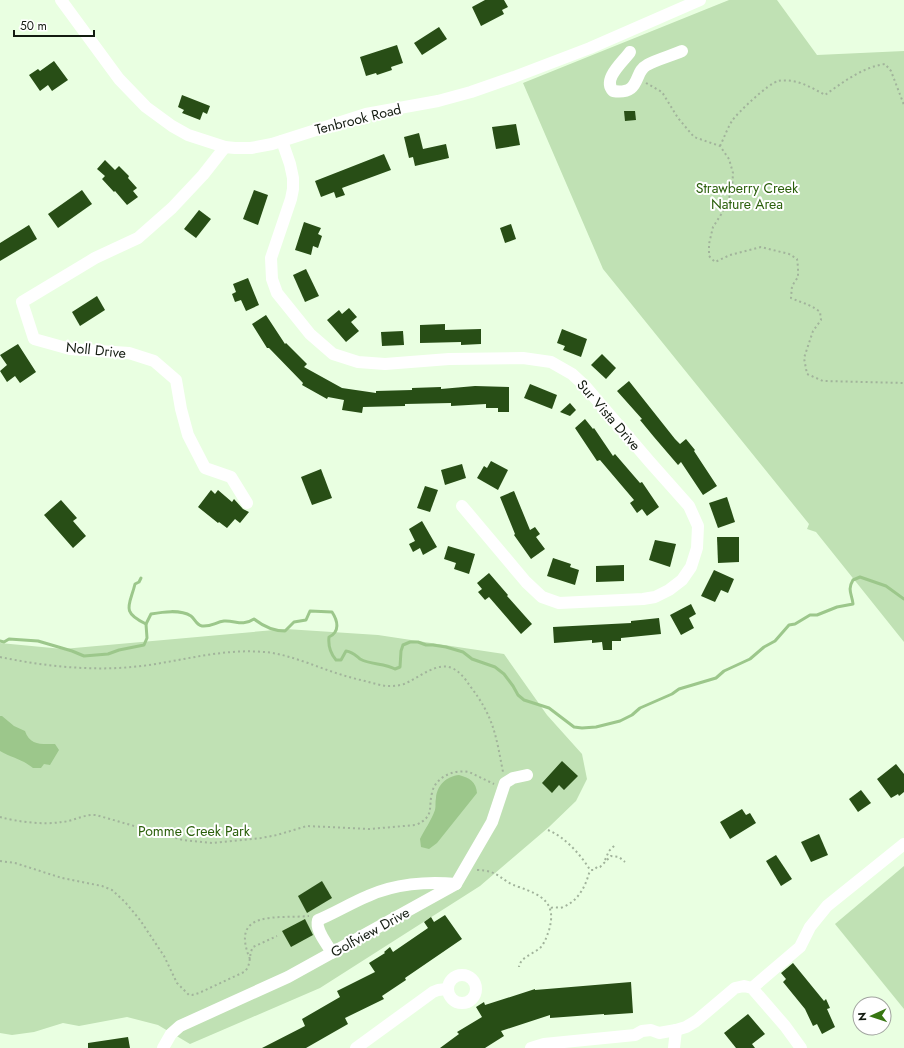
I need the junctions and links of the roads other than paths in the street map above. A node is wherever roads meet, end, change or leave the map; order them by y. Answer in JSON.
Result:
{"nodes":[{"id":1,"x":61,"y":0,"type":"edge"},
{"id":2,"x":700,"y":0,"type":"edge"},
{"id":3,"x":624,"y":33,"type":"junction"},
{"id":4,"x":682,"y":51,"type":"dead end"},
{"id":5,"x":630,"y":52,"type":"junction"},
{"id":6,"x":645,"y":66,"type":"junction"},
{"id":7,"x":282,"y":141,"type":"junction"},
{"id":8,"x":225,"y":147,"type":"junction"},
{"id":9,"x":248,"y":503,"type":"dead end"},
{"id":10,"x":462,"y":506,"type":"dead end"},
{"id":11,"x":527,"y":775,"type":"dead end"},
{"id":12,"x":904,"y":844,"type":"edge"},
{"id":13,"x":456,"y":884,"type":"junction"},
{"id":14,"x":332,"y":953,"type":"junction"},
{"id":15,"x":752,"y":988,"type":"junction"},
{"id":16,"x":447,"y":989,"type":"dead end"},
{"id":17,"x":676,"y":1030,"type":"junction"},
{"id":18,"x":165,"y":1045,"type":"edge"},
{"id":19,"x":356,"y":1048,"type":"edge"},
{"id":20,"x":531,"y":1048,"type":"edge"},
{"id":21,"x":674,"y":1048,"type":"edge"},
{"id":22,"x":800,"y":1048,"type":"edge"}],
"edges":[{"from":1,"to":8,"type":"street","name":"Tenbrook Road"},
{"from":2,"to":3,"type":"street","name":"Tenbrook Road"},
{"from":3,"to":5,"type":"street"},
{"from":3,"to":7,"type":"street","name":"Tenbrook Road"},
{"from":4,"to":6,"type":"street"},
{"from":5,"to":6,"type":"street"},
{"from":5,"to":6,"type":"street"},
{"from":7,"to":8,"type":"street","name":"Tenbrook Road"},
{"from":7,"to":10,"type":"street","name":"Sur Vista Drive"},
{"from":8,"to":9,"type":"street","name":"Noll Drive"},
{"from":11,"to":13,"type":"street"},
{"from":12,"to":15,"type":"street"},
{"from":13,"to":14,"type":"street","name":"Golfview Drive"},
{"from":13,"to":14,"type":"street"},
{"from":14,"to":18,"type":"street","name":"Golfview Drive"},
{"from":15,"to":17,"type":"street"},
{"from":15,"to":22,"type":"street"},
{"from":16,"to":19,"type":"street"},
{"from":17,"to":20,"type":"street"},
{"from":17,"to":21,"type":"street"}]}
